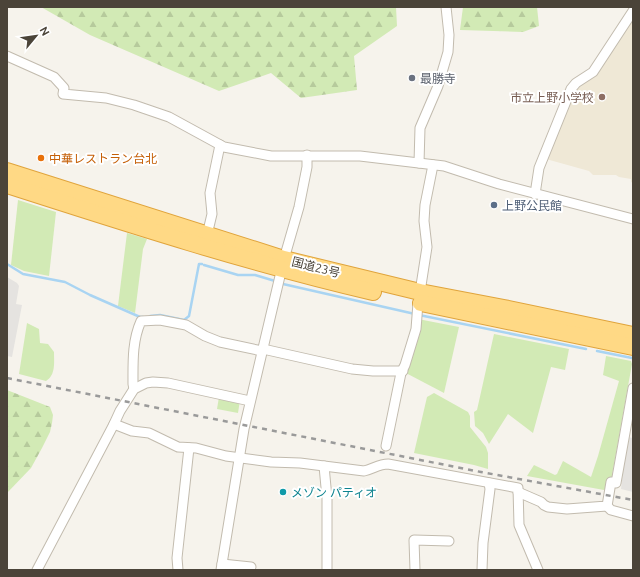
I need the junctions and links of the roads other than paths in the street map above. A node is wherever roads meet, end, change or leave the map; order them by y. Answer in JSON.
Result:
{"nodes":[{"id":1,"x":446,"y":7,"type":"edge"},
{"id":2,"x":633,"y":11,"type":"edge"},
{"id":3,"x":7,"y":56,"type":"edge"},
{"id":4,"x":220,"y":144,"type":"junction"},
{"id":5,"x":307,"y":155,"type":"junction"},
{"id":6,"x":419,"y":163,"type":"junction"},
{"id":7,"x":433,"y":165,"type":"junction"},
{"id":8,"x":7,"y":171,"type":"edge"},
{"id":9,"x":7,"y":186,"type":"edge"},
{"id":10,"x":535,"y":194,"type":"junction"},
{"id":11,"x":633,"y":219,"type":"edge"},
{"id":12,"x":207,"y":234,"type":"junction"},
{"id":13,"x":283,"y":264,"type":"junction"},
{"id":14,"x":419,"y":297,"type":"junction"},
{"id":15,"x":633,"y":335,"type":"edge"},
{"id":16,"x":633,"y":347,"type":"edge"},
{"id":17,"x":262,"y":350,"type":"junction"},
{"id":18,"x":403,"y":371,"type":"junction"},
{"id":19,"x":633,"y":388,"type":"edge"},
{"id":20,"x":134,"y":389,"type":"junction"},
{"id":21,"x":250,"y":401,"type":"junction"},
{"id":22,"x":114,"y":424,"type":"junction"},
{"id":23,"x":386,"y":446,"type":"dead end"},
{"id":24,"x":189,"y":448,"type":"junction"},
{"id":25,"x":239,"y":458,"type":"junction"},
{"id":26,"x":324,"y":466,"type":"junction"},
{"id":27,"x":489,"y":483,"type":"junction"},
{"id":28,"x":518,"y":492,"type":"junction"},
{"id":29,"x":607,"y":506,"type":"junction"},
{"id":30,"x":633,"y":516,"type":"edge"},
{"id":31,"x":450,"y":541,"type":"dead end"},
{"id":32,"x":222,"y":567,"type":"edge"},
{"id":33,"x":251,"y":567,"type":"dead end"},
{"id":34,"x":37,"y":570,"type":"edge"},
{"id":35,"x":178,"y":570,"type":"edge"},
{"id":36,"x":327,"y":570,"type":"edge"},
{"id":37,"x":415,"y":570,"type":"edge"},
{"id":38,"x":482,"y":570,"type":"edge"},
{"id":39,"x":538,"y":570,"type":"edge"}],
"edges":[{"from":1,"to":6,"type":"street"},
{"from":2,"to":10,"type":"street"},
{"from":3,"to":4,"type":"street"},
{"from":4,"to":5,"type":"street"},
{"from":4,"to":12,"type":"street"},
{"from":5,"to":6,"type":"street"},
{"from":5,"to":13,"type":"street"},
{"from":6,"to":7,"type":"street"},
{"from":7,"to":10,"type":"street"},
{"from":7,"to":14,"type":"street"},
{"from":8,"to":12,"type":"highway","name":"国道23号"},
{"from":9,"to":13,"type":"highway","name":"国道23号"},
{"from":10,"to":11,"type":"street"},
{"from":12,"to":13,"type":"highway","name":"国道23号"},
{"from":13,"to":14,"type":"highway","name":"国道23号"},
{"from":13,"to":17,"type":"street"},
{"from":14,"to":15,"type":"highway","name":"国道23号"},
{"from":14,"to":16,"type":"highway","name":"国道23号"},
{"from":14,"to":18,"type":"street"},
{"from":17,"to":18,"type":"street"},
{"from":17,"to":20,"type":"street"},
{"from":17,"to":21,"type":"street"},
{"from":18,"to":23,"type":"street"},
{"from":19,"to":29,"type":"street"},
{"from":20,"to":21,"type":"street"},
{"from":20,"to":22,"type":"street"},
{"from":21,"to":25,"type":"street"},
{"from":22,"to":24,"type":"street"},
{"from":22,"to":34,"type":"street"},
{"from":24,"to":25,"type":"street"},
{"from":24,"to":35,"type":"street"},
{"from":25,"to":26,"type":"street"},
{"from":25,"to":32,"type":"street"},
{"from":26,"to":27,"type":"street"},
{"from":26,"to":36,"type":"street"},
{"from":27,"to":28,"type":"street"},
{"from":27,"to":38,"type":"street"},
{"from":28,"to":29,"type":"street"},
{"from":28,"to":39,"type":"street"},
{"from":29,"to":30,"type":"street"},
{"from":31,"to":37,"type":"street"},
{"from":32,"to":33,"type":"street"}]}
